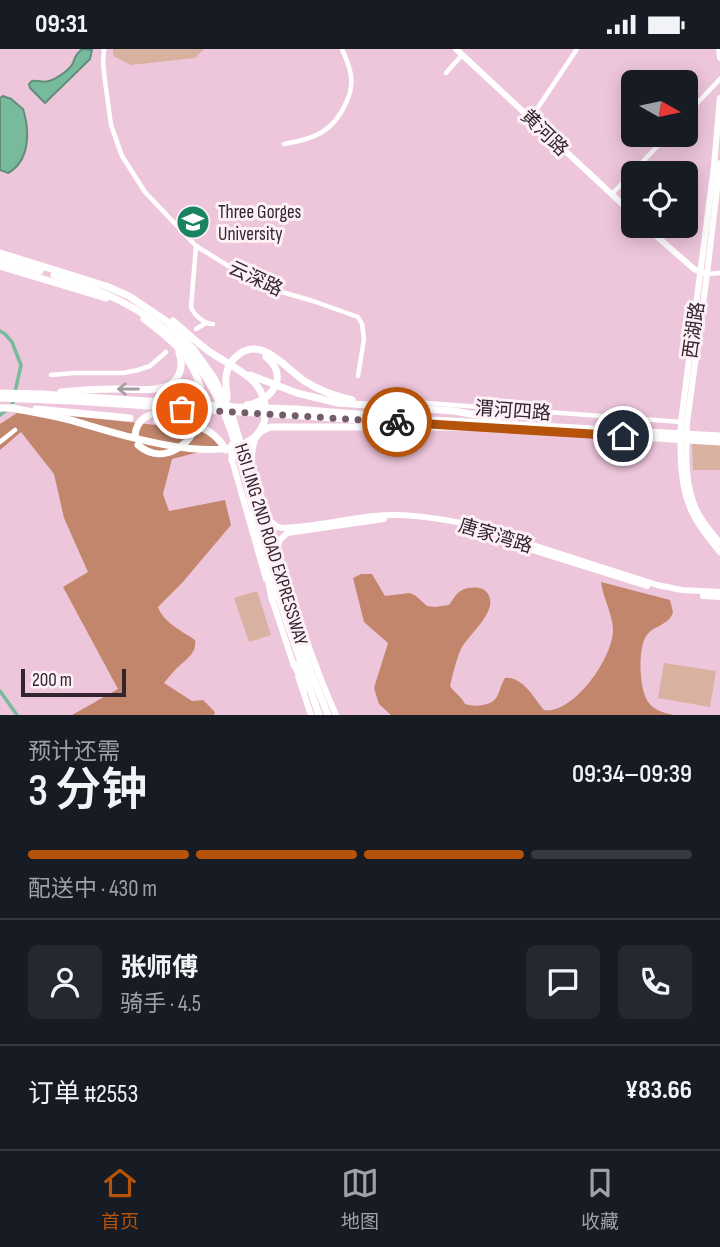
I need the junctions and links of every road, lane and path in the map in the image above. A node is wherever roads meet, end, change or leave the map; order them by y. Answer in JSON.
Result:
{"nodes":[{"id":1,"x":104,"y":49,"type":"edge"},
{"id":2,"x":342,"y":49,"type":"edge"},
{"id":3,"x":456,"y":49,"type":"edge"},
{"id":4,"x":577,"y":49,"type":"edge"},
{"id":5,"x":719,"y":49,"type":"edge"},
{"id":6,"x":462,"y":55,"type":"junction"},
{"id":7,"x":720,"y":58,"type":"edge"},
{"id":8,"x":446,"y":73,"type":"dead end"},
{"id":9,"x":720,"y":79,"type":"edge"},
{"id":10,"x":720,"y":98,"type":"edge"},
{"id":11,"x":698,"y":102,"type":"edge"},
{"id":12,"x":531,"y":118,"type":"junction"},
{"id":13,"x":284,"y":144,"type":"dead end"},
{"id":14,"x":657,"y":147,"type":"edge"},
{"id":15,"x":720,"y":165,"type":"edge"},
{"id":16,"x":611,"y":195,"type":"junction"},
{"id":17,"x":621,"y":204,"type":"edge"},
{"id":18,"x":659,"y":238,"type":"edge"},
{"id":19,"x":196,"y":246,"type":"junction"},
{"id":20,"x":0,"y":253,"type":"edge"},
{"id":21,"x":0,"y":260,"type":"edge"},
{"id":22,"x":0,"y":266,"type":"edge"},
{"id":23,"x":704,"y":273,"type":"junction"},
{"id":24,"x":720,"y":273,"type":"edge"},
{"id":25,"x":144,"y":305,"type":"junction"},
{"id":26,"x":206,"y":323,"type":"junction"},
{"id":27,"x":213,"y":324,"type":"dead end"},
{"id":28,"x":196,"y":329,"type":"dead end"},
{"id":29,"x":171,"y":341,"type":"junction"},
{"id":30,"x":166,"y":352,"type":"dead end"},
{"id":31,"x":239,"y":371,"type":"junction"},
{"id":32,"x":51,"y":375,"type":"dead end"},
{"id":33,"x":358,"y":376,"type":"dead end"},
{"id":34,"x":206,"y":380,"type":"junction"},
{"id":35,"x":4,"y":396,"type":"edge"},
{"id":36,"x":37,"y":396,"type":"junction"},
{"id":37,"x":386,"y":400,"type":"dead end"},
{"id":38,"x":373,"y":405,"type":"junction"},
{"id":39,"x":0,"y":408,"type":"edge"},
{"id":40,"x":12,"y":408,"type":"junction"},
{"id":41,"x":225,"y":408,"type":"junction"},
{"id":42,"x":237,"y":409,"type":"junction"},
{"id":43,"x":209,"y":411,"type":"junction"},
{"id":44,"x":130,"y":418,"type":"dead end"},
{"id":45,"x":156,"y":421,"type":"dead end"},
{"id":46,"x":681,"y":422,"type":"junction"},
{"id":47,"x":519,"y":424,"type":"junction"},
{"id":48,"x":484,"y":427,"type":"junction"},
{"id":49,"x":15,"y":430,"type":"dead end"},
{"id":50,"x":232,"y":433,"type":"junction"},
{"id":51,"x":674,"y":437,"type":"junction"},
{"id":52,"x":720,"y":439,"type":"edge"},
{"id":53,"x":0,"y":442,"type":"edge"},
{"id":54,"x":247,"y":452,"type":"joint"},
{"id":55,"x":232,"y":460,"type":"junction"},
{"id":56,"x":251,"y":464,"type":"junction"},
{"id":57,"x":257,"y":483,"type":"junction"},
{"id":58,"x":242,"y":493,"type":"junction"},
{"id":59,"x":269,"y":520,"type":"junction"},
{"id":60,"x":720,"y":543,"type":"edge"},
{"id":61,"x":262,"y":545,"type":"junction"},
{"id":62,"x":277,"y":548,"type":"junction"},
{"id":63,"x":720,"y":552,"type":"edge"},
{"id":64,"x":720,"y":594,"type":"edge"},
{"id":65,"x":272,"y":599,"type":"junction"},
{"id":66,"x":290,"y":610,"type":"junction"},
{"id":67,"x":307,"y":643,"type":"junction"},
{"id":68,"x":294,"y":664,"type":"junction"},
{"id":69,"x":323,"y":686,"type":"joint"},
{"id":70,"x":311,"y":715,"type":"edge"},
{"id":71,"x":326,"y":715,"type":"edge"}],
"edges":[{"from":1,"to":19,"type":"street","name":"云深路"},
{"from":2,"to":13,"type":"street"},
{"from":3,"to":6,"type":"main road","name":"黄河路"},
{"from":4,"to":12,"type":"street"},
{"from":5,"to":7,"type":"main road"},
{"from":6,"to":8,"type":"street"},
{"from":6,"to":12,"type":"main road","name":"黄河路"},
{"from":9,"to":11,"type":"street"},
{"from":10,"to":23,"type":"main road","name":"西湖路"},
{"from":12,"to":16,"type":"main road","name":"黄河路"},
{"from":14,"to":16,"type":"street"},
{"from":15,"to":23,"type":"main road","name":"西湖路"},
{"from":16,"to":17,"type":"main road","name":"黄河路"},
{"from":18,"to":23,"type":"main road"},
{"from":19,"to":26,"type":"street"},
{"from":19,"to":33,"type":"street","name":"云深路"},
{"from":20,"to":25,"type":"highway","name":"HSI LING 2ND ROAD EXPRESSWAY"},
{"from":21,"to":34,"type":"highway","name":"HSI LING 2ND ROAD EXPRESSWAY"},
{"from":22,"to":29,"type":"highway"},
{"from":23,"to":24,"type":"street"},
{"from":23,"to":46,"type":"main road","name":"西湖路"},
{"from":23,"to":60,"type":"main road","name":"西湖路"},
{"from":25,"to":31,"type":"highway"},
{"from":25,"to":34,"type":"highway","name":"HSI LING 2ND ROAD EXPRESSWAY"},
{"from":26,"to":27,"type":"street"},
{"from":26,"to":28,"type":"street"},
{"from":29,"to":34,"type":"highway"},
{"from":29,"to":36,"type":"highway","one_way":true},
{"from":30,"to":32,"type":"street"},
{"from":31,"to":38,"type":"highway"},
{"from":31,"to":40,"type":"highway"},
{"from":34,"to":43,"type":"highway"},
{"from":34,"to":50,"type":"highway","name":"HSI LING 2ND ROAD EXPRESSWAY"},
{"from":34,"to":66,"type":"highway","name":"HSI LING 2ND ROAD EXPRESSWAY"},
{"from":35,"to":36,"type":"highway"},
{"from":36,"to":41,"type":"highway"},
{"from":36,"to":43,"type":"highway"},
{"from":37,"to":46,"type":"street","name":"渭河四路"},
{"from":38,"to":47,"type":"highway"},
{"from":38,"to":50,"type":"highway"},
{"from":39,"to":40,"type":"highway"},
{"from":40,"to":44,"type":"highway"},
{"from":41,"to":42,"type":"highway"},
{"from":41,"to":43,"type":"highway"},
{"from":42,"to":47,"type":"highway"},
{"from":42,"to":48,"type":"highway"},
{"from":42,"to":54,"type":"highway"},
{"from":45,"to":55,"type":"highway"},
{"from":46,"to":63,"type":"main road","name":"西湖路"},
{"from":47,"to":51,"type":"highway"},
{"from":48,"to":51,"type":"highway"},
{"from":48,"to":56,"type":"highway"},
{"from":49,"to":53,"type":"street"},
{"from":50,"to":55,"type":"highway"},
{"from":50,"to":61,"type":"highway","name":"HSI LING 2ND ROAD EXPRESSWAY"},
{"from":51,"to":52,"type":"highway"},
{"from":54,"to":56,"type":"main road"},
{"from":55,"to":58,"type":"main road"},
{"from":56,"to":57,"type":"main road"},
{"from":57,"to":58,"type":"main road"},
{"from":57,"to":59,"type":"main road"},
{"from":58,"to":65,"type":"main road"},
{"from":59,"to":62,"type":"main road"},
{"from":59,"to":64,"type":"main road","name":"唐家湾路"},
{"from":61,"to":65,"type":"highway"},
{"from":61,"to":71,"type":"highway","name":"HSI LING 2ND ROAD EXPRESSWAY"},
{"from":62,"to":64,"type":"main road","name":"唐家湾路"},
{"from":62,"to":67,"type":"main road"},
{"from":65,"to":68,"type":"main road"},
{"from":66,"to":67,"type":"highway"},
{"from":66,"to":71,"type":"highway","name":"HSI LING 2ND ROAD EXPRESSWAY"},
{"from":67,"to":69,"type":"main road"},
{"from":68,"to":70,"type":"main road"},
{"from":68,"to":71,"type":"highway"},
{"from":69,"to":71,"type":"highway"}]}
